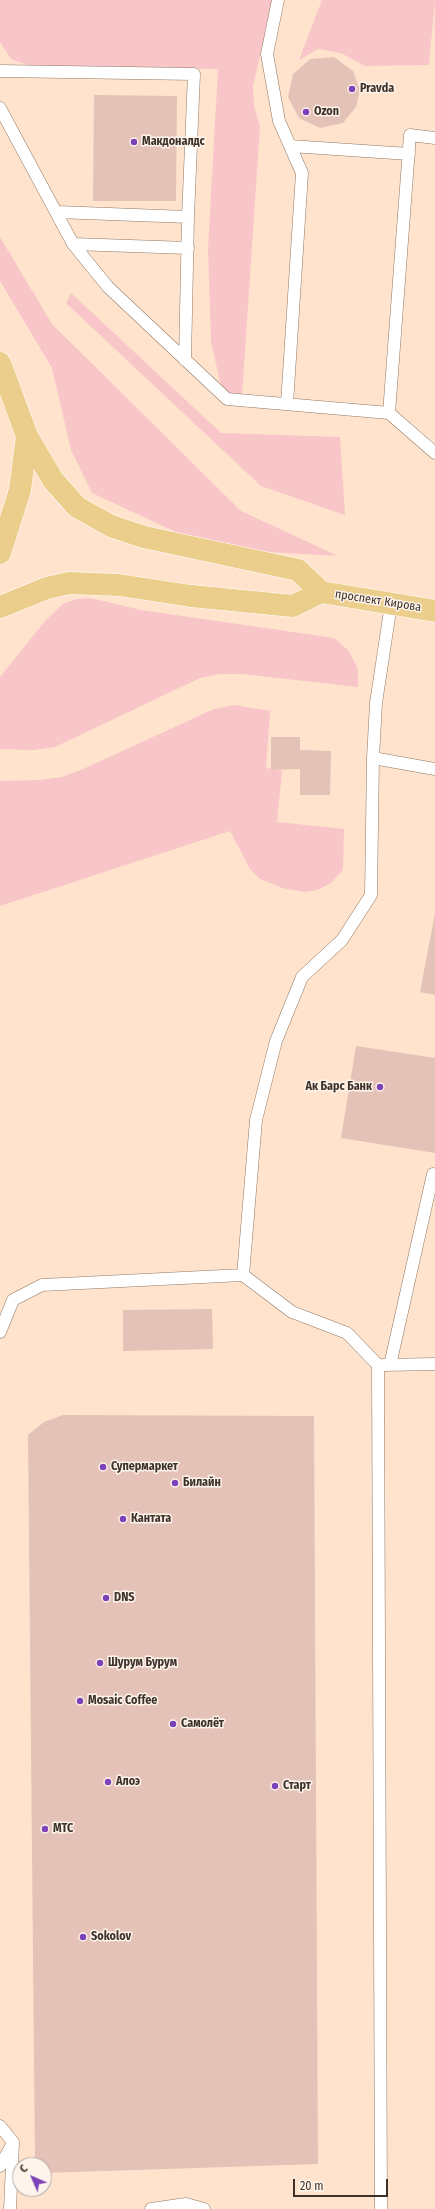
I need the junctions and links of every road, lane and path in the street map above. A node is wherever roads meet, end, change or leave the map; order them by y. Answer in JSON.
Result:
{"nodes":[{"id":1,"x":278,"y":0,"type":"edge"},
{"id":2,"x":0,"y":71,"type":"edge"},
{"id":3,"x":0,"y":108,"type":"edge"},
{"id":4,"x":435,"y":138,"type":"edge"},
{"id":5,"x":290,"y":146,"type":"junction"},
{"id":6,"x":409,"y":154,"type":"junction"},
{"id":7,"x":57,"y":212,"type":"junction"},
{"id":8,"x":188,"y":217,"type":"junction"},
{"id":9,"x":73,"y":244,"type":"junction"},
{"id":10,"x":188,"y":248,"type":"junction"},
{"id":11,"x":184,"y":360,"type":"junction"},
{"id":12,"x":0,"y":363,"type":"edge"},
{"id":13,"x":288,"y":404,"type":"junction"},
{"id":14,"x":389,"y":413,"type":"junction"},
{"id":15,"x":27,"y":436,"type":"junction"},
{"id":16,"x":435,"y":453,"type":"edge"},
{"id":17,"x":0,"y":553,"type":"edge"},
{"id":18,"x":321,"y":592,"type":"junction"},
{"id":19,"x":391,"y":604,"type":"junction"},
{"id":20,"x":0,"y":607,"type":"edge"},
{"id":21,"x":435,"y":611,"type":"edge"},
{"id":22,"x":373,"y":758,"type":"junction"},
{"id":23,"x":435,"y":769,"type":"edge"},
{"id":24,"x":433,"y":1174,"type":"dead end"},
{"id":25,"x":243,"y":1275,"type":"junction"},
{"id":26,"x":0,"y":1332,"type":"edge"},
{"id":27,"x":435,"y":1364,"type":"edge"},
{"id":28,"x":378,"y":1365,"type":"junction"},
{"id":29,"x":390,"y":1365,"type":"junction"},
{"id":30,"x":0,"y":2126,"type":"edge"},
{"id":31,"x":14,"y":2142,"type":"junction"},
{"id":32,"x":0,"y":2166,"type":"edge"},
{"id":33,"x":10,"y":2209,"type":"edge"},
{"id":34,"x":151,"y":2209,"type":"edge"},
{"id":35,"x":204,"y":2209,"type":"edge"},
{"id":36,"x":381,"y":2209,"type":"edge"}],
"edges":[{"from":1,"to":5,"type":"lane"},
{"from":2,"to":8,"type":"lane"},
{"from":3,"to":7,"type":"lane"},
{"from":4,"to":6,"type":"lane"},
{"from":5,"to":6,"type":"lane"},
{"from":5,"to":13,"type":"lane"},
{"from":6,"to":14,"type":"lane"},
{"from":7,"to":8,"type":"lane"},
{"from":7,"to":9,"type":"lane"},
{"from":8,"to":10,"type":"lane"},
{"from":9,"to":10,"type":"lane"},
{"from":9,"to":11,"type":"lane"},
{"from":10,"to":11,"type":"lane"},
{"from":11,"to":13,"type":"lane"},
{"from":12,"to":15,"type":"main road"},
{"from":13,"to":14,"type":"lane"},
{"from":14,"to":16,"type":"lane"},
{"from":15,"to":17,"type":"main road"},
{"from":15,"to":18,"type":"main road"},
{"from":18,"to":19,"type":"main road","name":"проспект Кирова"},
{"from":18,"to":20,"type":"main road"},
{"from":19,"to":21,"type":"main road","name":"проспект Кирова"},
{"from":19,"to":22,"type":"lane"},
{"from":22,"to":23,"type":"lane"},
{"from":22,"to":25,"type":"lane"},
{"from":24,"to":29,"type":"lane"},
{"from":25,"to":26,"type":"lane"},
{"from":25,"to":28,"type":"lane"},
{"from":27,"to":29,"type":"lane"},
{"from":28,"to":29,"type":"lane"},
{"from":28,"to":36,"type":"lane"},
{"from":30,"to":31,"type":"lane"},
{"from":31,"to":32,"type":"lane"},
{"from":31,"to":33,"type":"lane"},
{"from":34,"to":35,"type":"lane"}]}
